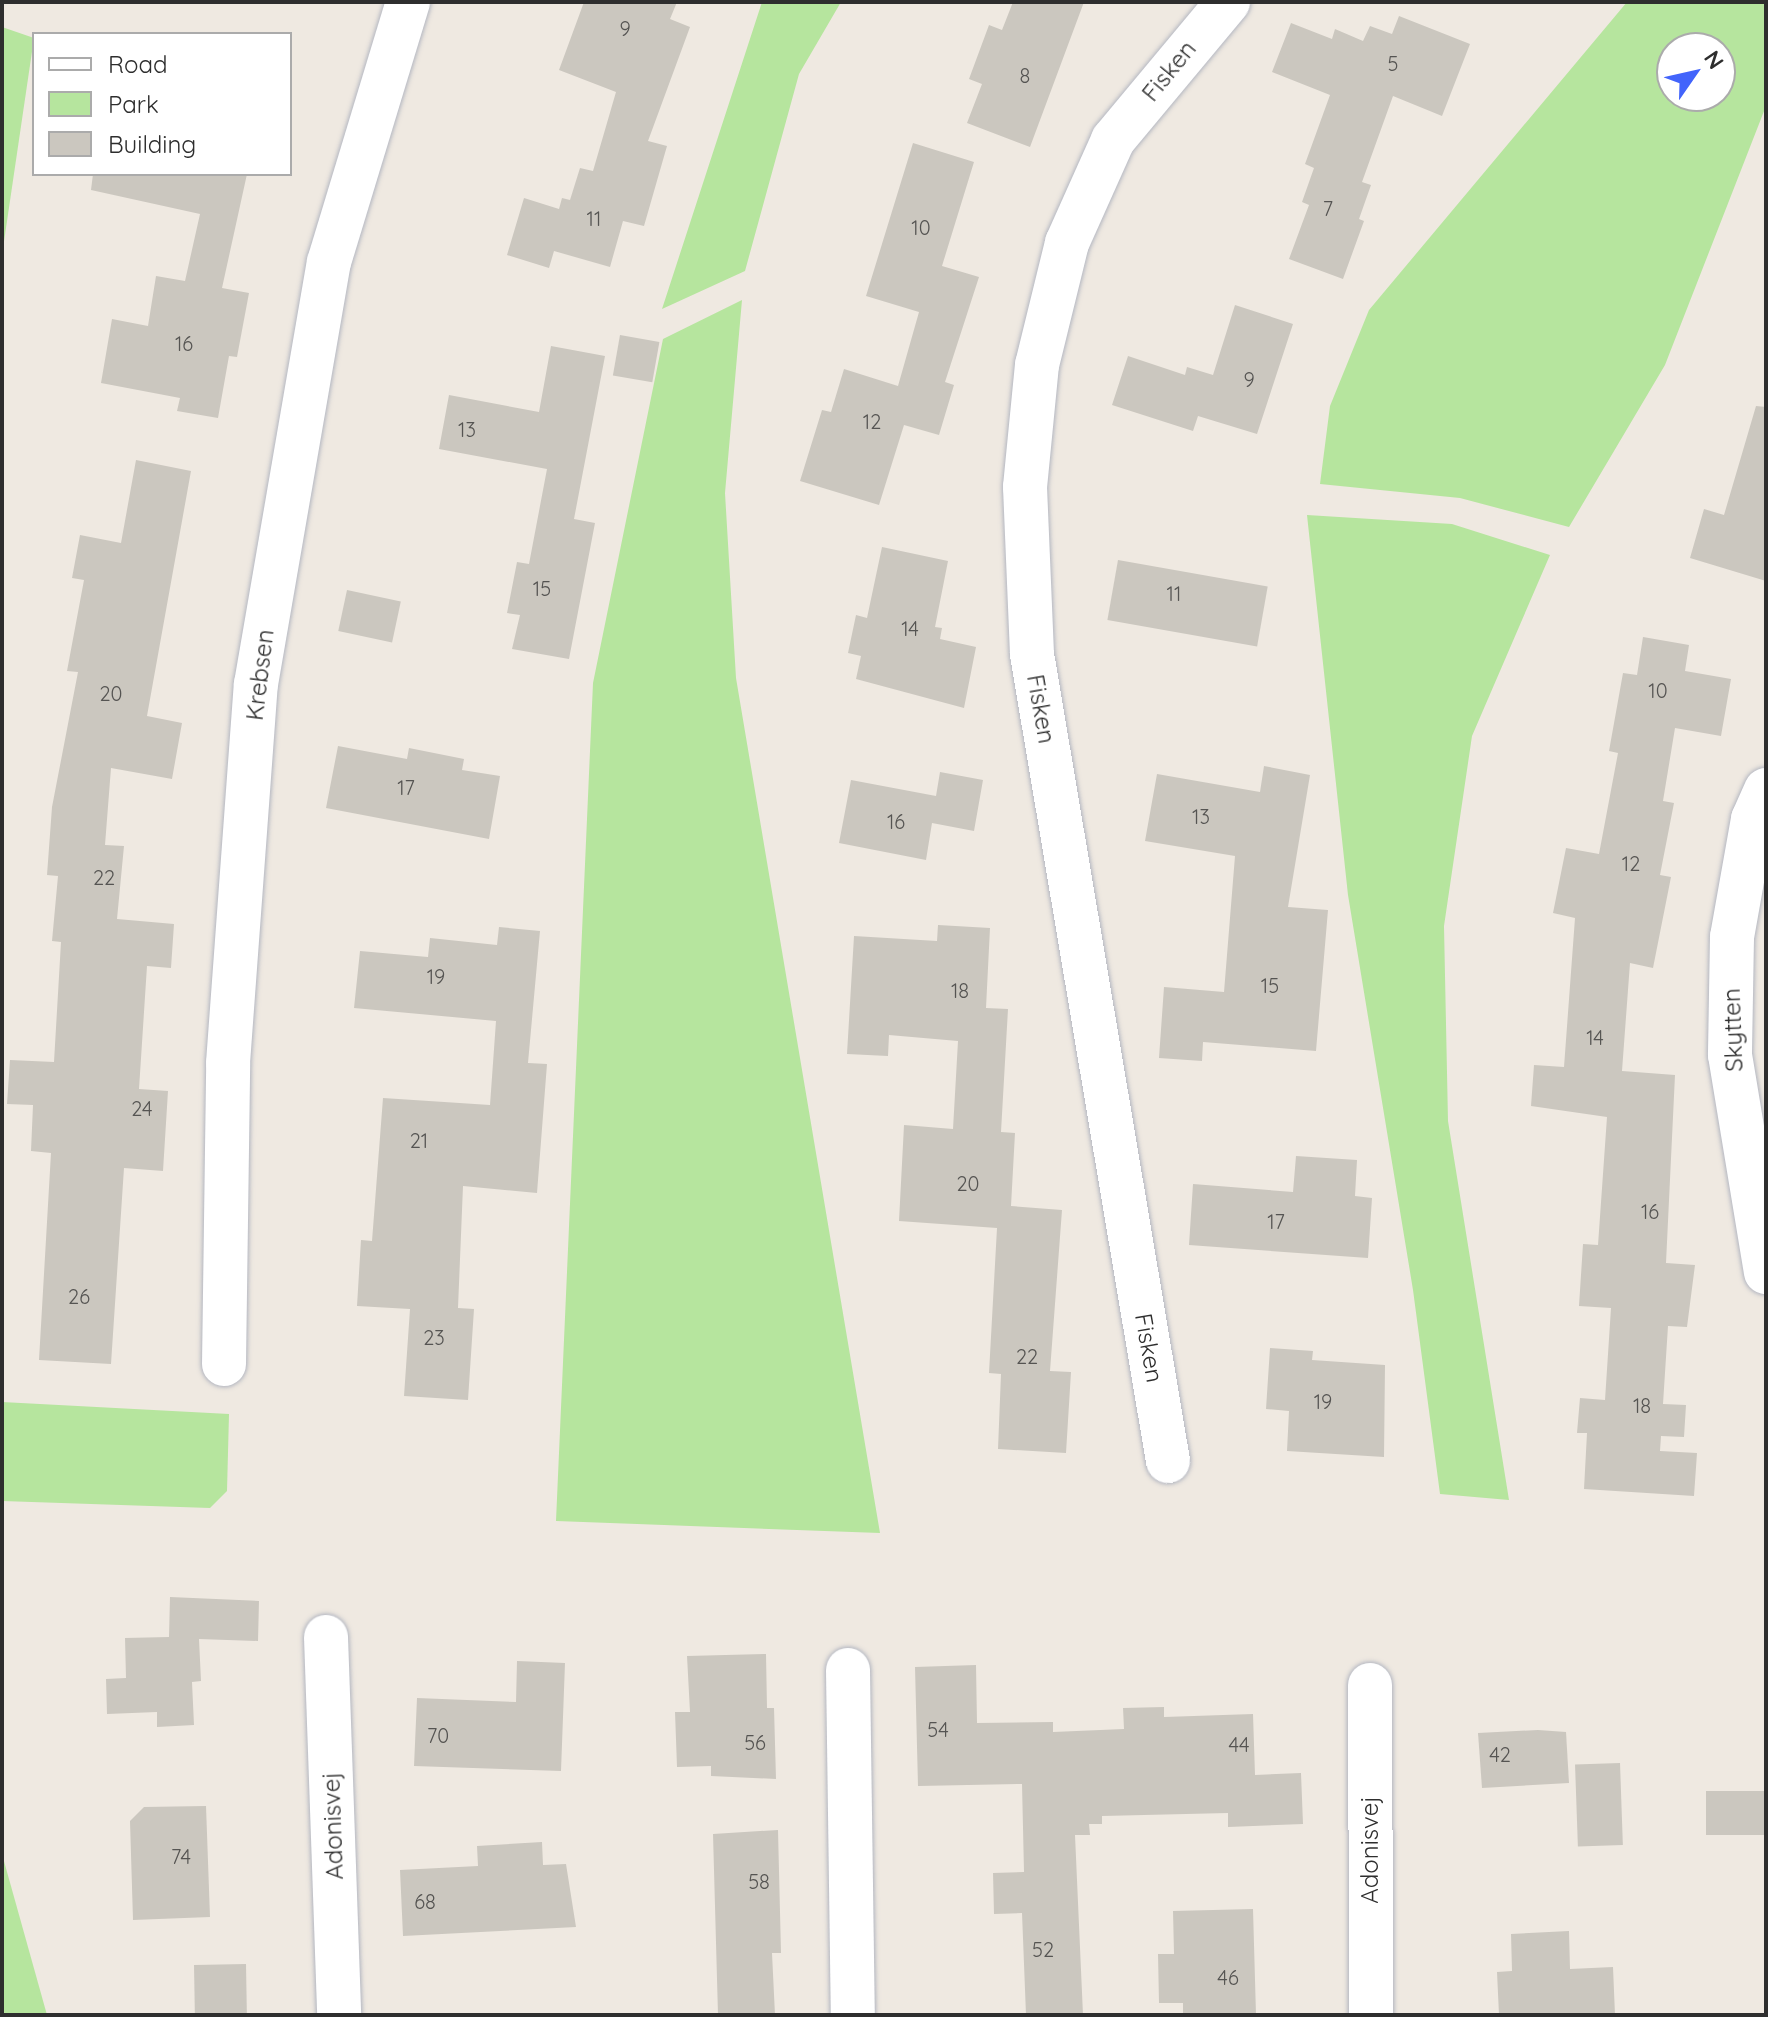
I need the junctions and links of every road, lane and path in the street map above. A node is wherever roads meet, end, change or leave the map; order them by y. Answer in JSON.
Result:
{"nodes":[{"id":1,"x":408,"y":2,"type":"edge"},
{"id":2,"x":1228,"y":2,"type":"edge"},
{"id":3,"x":1766,"y":790,"type":"edge"},
{"id":4,"x":1766,"y":1272,"type":"edge"},
{"id":5,"x":224,"y":1364,"type":"dead end"},
{"id":6,"x":1168,"y":1461,"type":"dead end"},
{"id":7,"x":326,"y":1637,"type":"dead end"},
{"id":8,"x":848,"y":1670,"type":"dead end"},
{"id":9,"x":1370,"y":1685,"type":"dead end"},
{"id":10,"x":339,"y":2015,"type":"edge"},
{"id":11,"x":853,"y":2015,"type":"edge"},
{"id":12,"x":1371,"y":2015,"type":"edge"}],
"edges":[{"from":1,"to":5,"type":"street","name":"Krebsen"},
{"from":2,"to":6,"type":"street","name":"Fisken"},
{"from":3,"to":4,"type":"street","name":"Skytten"},
{"from":7,"to":10,"type":"street","name":"Adonisvej"},
{"from":8,"to":11,"type":"street"},
{"from":9,"to":12,"type":"street","name":"Adonisvej"}]}
